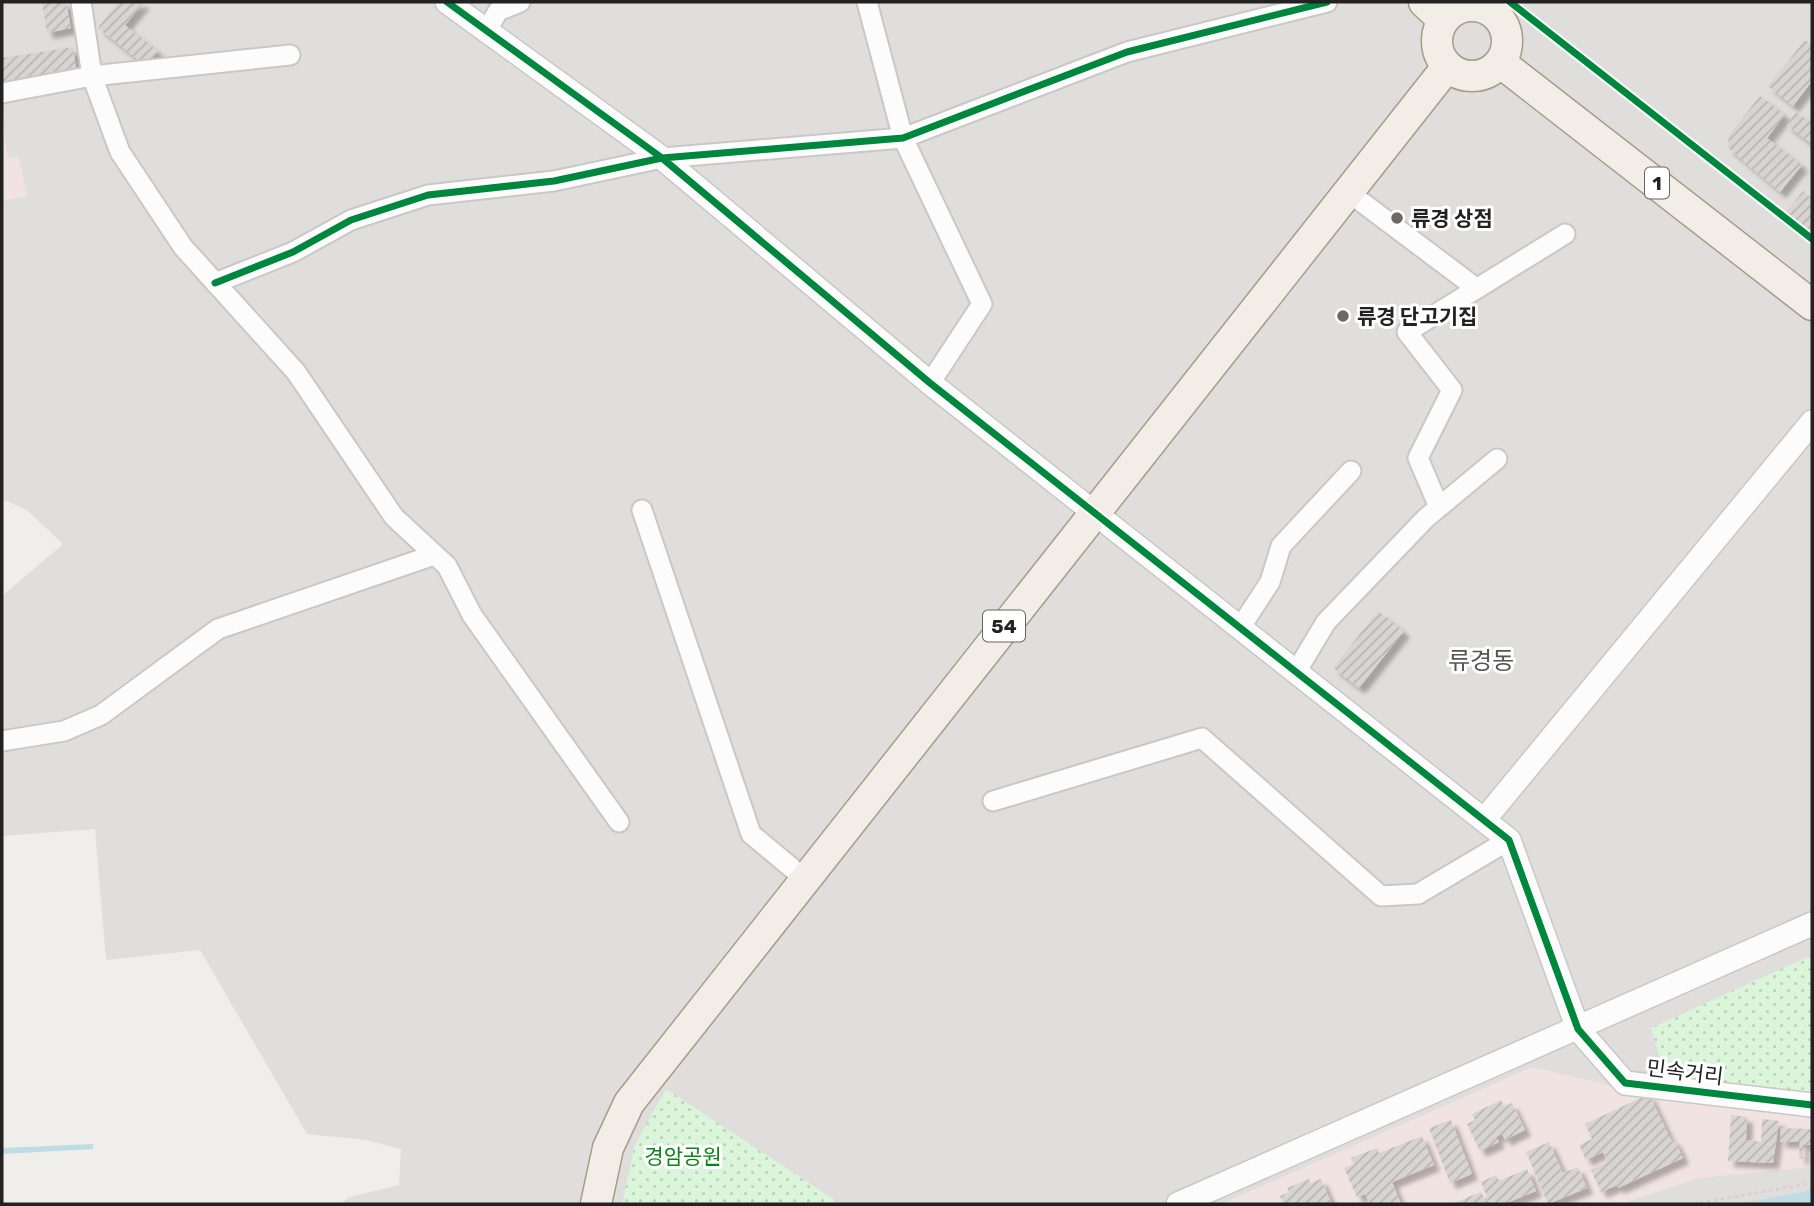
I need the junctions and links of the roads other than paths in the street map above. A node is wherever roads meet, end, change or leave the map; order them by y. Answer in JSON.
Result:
{"nodes":[{"id":1,"x":81,"y":2,"type":"edge"},
{"id":2,"x":447,"y":2,"type":"edge"},
{"id":3,"x":520,"y":2,"type":"edge"},
{"id":4,"x":867,"y":2,"type":"edge"},
{"id":5,"x":1327,"y":2,"type":"edge"},
{"id":6,"x":492,"y":6,"type":"edge"},
{"id":7,"x":1494,"y":7,"type":"edge"},
{"id":8,"x":1434,"y":11,"type":"edge"},
{"id":9,"x":486,"y":32,"type":"junction"},
{"id":10,"x":290,"y":55,"type":"dead end"},
{"id":11,"x":1501,"y":63,"type":"junction"},
{"id":12,"x":1447,"y":67,"type":"junction"},
{"id":13,"x":92,"y":76,"type":"junction"},
{"id":14,"x":2,"y":93,"type":"edge"},
{"id":15,"x":903,"y":138,"type":"junction"},
{"id":16,"x":662,"y":158,"type":"junction"},
{"id":17,"x":1347,"y":191,"type":"junction"},
{"id":18,"x":1564,"y":234,"type":"dead end"},
{"id":19,"x":215,"y":282,"type":"junction"},
{"id":20,"x":1476,"y":288,"type":"junction"},
{"id":21,"x":1812,"y":304,"type":"edge"},
{"id":22,"x":930,"y":383,"type":"junction"},
{"id":23,"x":1812,"y":422,"type":"edge"},
{"id":24,"x":1497,"y":459,"type":"dead end"},
{"id":25,"x":1351,"y":471,"type":"dead end"},
{"id":26,"x":1439,"y":507,"type":"junction"},
{"id":27,"x":642,"y":510,"type":"dead end"},
{"id":28,"x":1093,"y":513,"type":"junction"},
{"id":29,"x":434,"y":555,"type":"junction"},
{"id":30,"x":1240,"y":628,"type":"junction"},
{"id":31,"x":1296,"y":672,"type":"junction"},
{"id":32,"x":2,"y":741,"type":"edge"},
{"id":33,"x":993,"y":801,"type":"dead end"},
{"id":34,"x":1484,"y":820,"type":"junction"},
{"id":35,"x":619,"y":822,"type":"dead end"},
{"id":36,"x":1509,"y":840,"type":"junction"},
{"id":37,"x":805,"y":879,"type":"junction"},
{"id":38,"x":1812,"y":925,"type":"edge"},
{"id":39,"x":1578,"y":1029,"type":"junction"},
{"id":40,"x":1812,"y":1105,"type":"edge"},
{"id":41,"x":596,"y":1204,"type":"edge"},
{"id":42,"x":1178,"y":1204,"type":"edge"}],
"edges":[{"from":1,"to":13,"type":"street"},
{"from":2,"to":9,"type":"street"},
{"from":3,"to":6,"type":"street"},
{"from":4,"to":15,"type":"street"},
{"from":5,"to":15,"type":"street"},
{"from":6,"to":9,"type":"street"},
{"from":7,"to":8,"type":"main road"},
{"from":7,"to":11,"type":"main road"},
{"from":8,"to":12,"type":"main road"},
{"from":9,"to":16,"type":"street"},
{"from":10,"to":13,"type":"street"},
{"from":11,"to":12,"type":"main road"},
{"from":11,"to":21,"type":"main road","number":"1"},
{"from":12,"to":17,"type":"main road","number":"54"},
{"from":13,"to":14,"type":"street"},
{"from":13,"to":19,"type":"street"},
{"from":15,"to":16,"type":"street"},
{"from":15,"to":22,"type":"street"},
{"from":16,"to":19,"type":"street"},
{"from":16,"to":22,"type":"street"},
{"from":17,"to":20,"type":"street"},
{"from":17,"to":28,"type":"main road","number":"54"},
{"from":18,"to":20,"type":"street"},
{"from":19,"to":29,"type":"street"},
{"from":20,"to":26,"type":"street"},
{"from":22,"to":28,"type":"street"},
{"from":23,"to":34,"type":"street"},
{"from":24,"to":26,"type":"street"},
{"from":25,"to":30,"type":"street"},
{"from":26,"to":31,"type":"street"},
{"from":27,"to":37,"type":"street"},
{"from":28,"to":30,"type":"street"},
{"from":28,"to":37,"type":"main road","number":"54"},
{"from":29,"to":32,"type":"street"},
{"from":29,"to":35,"type":"street"},
{"from":30,"to":31,"type":"street"},
{"from":31,"to":34,"type":"street"},
{"from":33,"to":36,"type":"street"},
{"from":34,"to":36,"type":"street"},
{"from":36,"to":39,"type":"street"},
{"from":37,"to":41,"type":"main road","number":"54"},
{"from":38,"to":39,"type":"street"},
{"from":39,"to":40,"type":"street","name":"민속거리"},
{"from":39,"to":42,"type":"street"}]}
